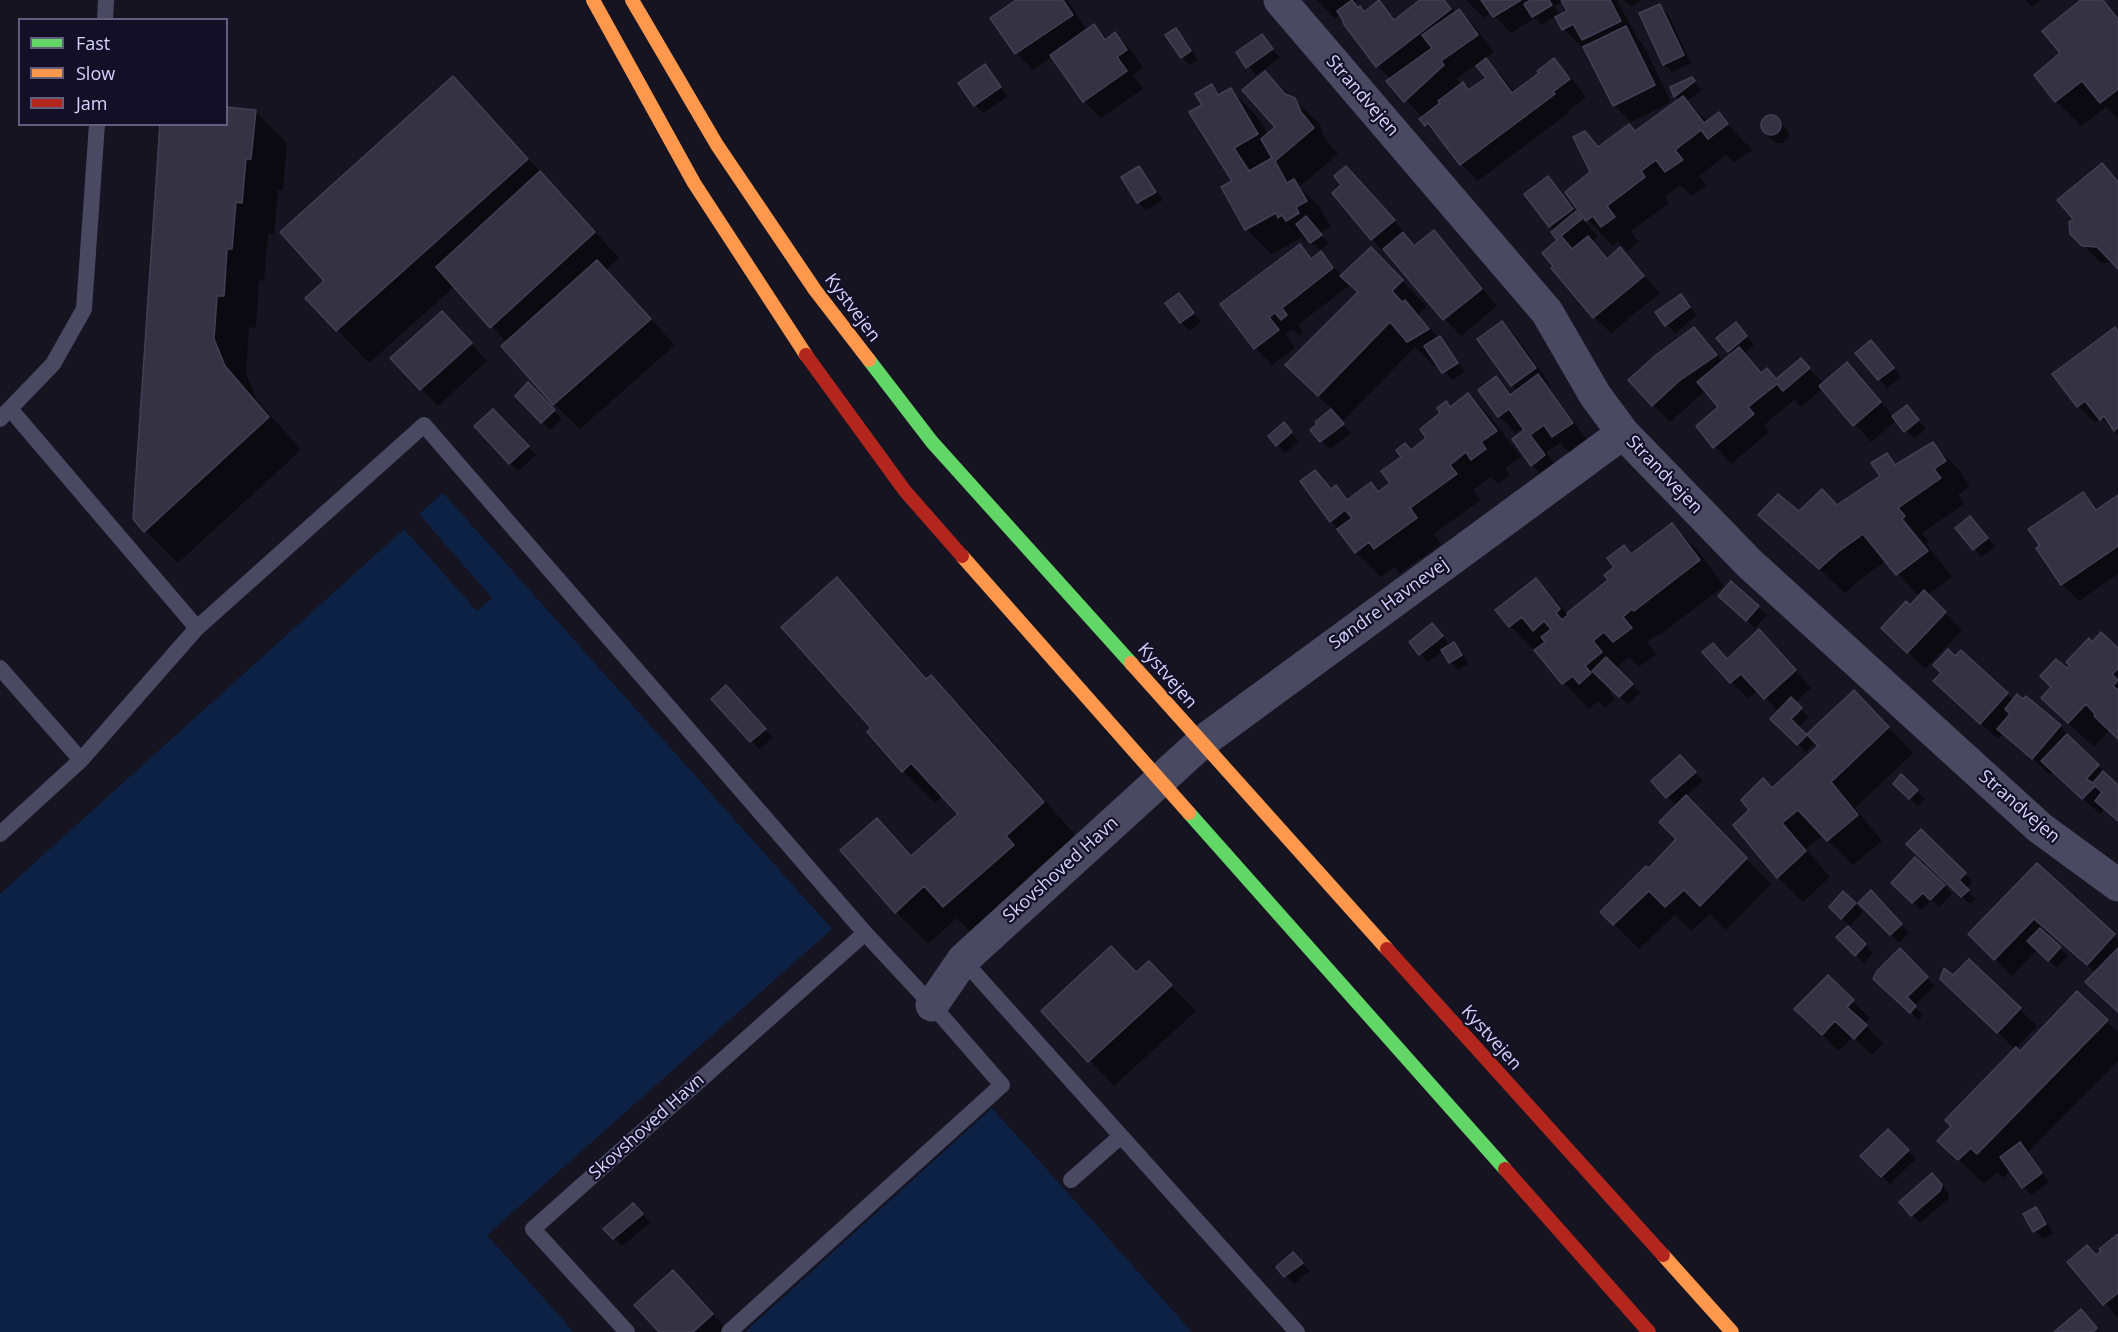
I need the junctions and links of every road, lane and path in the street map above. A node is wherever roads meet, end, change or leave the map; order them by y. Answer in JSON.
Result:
{"nodes":[{"id":1,"x":106,"y":0,"type":"edge"},
{"id":2,"x":593,"y":0,"type":"edge"},
{"id":3,"x":632,"y":0,"type":"edge"},
{"id":4,"x":1280,"y":0,"type":"edge"},
{"id":5,"x":105,"y":18,"type":"edge"},
{"id":6,"x":97,"y":126,"type":"edge"},
{"id":7,"x":5,"y":415,"type":"edge"},
{"id":8,"x":1623,"y":433,"type":"junction"},
{"id":9,"x":197,"y":628,"type":"junction"},
{"id":10,"x":0,"y":668,"type":"edge"},
{"id":11,"x":1202,"y":742,"type":"junction"},
{"id":12,"x":81,"y":759,"type":"junction"},
{"id":13,"x":1160,"y":781,"type":"junction"},
{"id":14,"x":0,"y":834,"type":"edge"},
{"id":15,"x":2118,"y":885,"type":"edge"},
{"id":16,"x":865,"y":933,"type":"junction"},
{"id":17,"x":963,"y":960,"type":"junction"},
{"id":18,"x":932,"y":1005,"type":"junction"},
{"id":19,"x":1121,"y":1136,"type":"junction"},
{"id":20,"x":1071,"y":1180,"type":"dead end"},
{"id":21,"x":627,"y":1332,"type":"edge"},
{"id":22,"x":729,"y":1332,"type":"edge"},
{"id":23,"x":1297,"y":1332,"type":"edge"},
{"id":24,"x":1649,"y":1332,"type":"edge"},
{"id":25,"x":1732,"y":1332,"type":"edge"}],
"edges":[{"from":1,"to":5,"type":"lane"},
{"from":2,"to":13,"type":"main road"},
{"from":3,"to":11,"type":"main road","name":"Kystvejen"},
{"from":4,"to":8,"type":"street","name":"Strandvejen"},
{"from":6,"to":7,"type":"lane"},
{"from":7,"to":9,"type":"lane"},
{"from":8,"to":11,"type":"street","name":"Søndre Havnevej"},
{"from":8,"to":15,"type":"street","name":"Strandvejen"},
{"from":9,"to":12,"type":"lane"},
{"from":9,"to":16,"type":"lane"},
{"from":10,"to":12,"type":"lane"},
{"from":11,"to":13,"type":"street","name":"Søndre Havnevej"},
{"from":11,"to":25,"type":"main road","name":"Kystvejen"},
{"from":12,"to":14,"type":"lane"},
{"from":13,"to":17,"type":"street","name":"Skovshoved Havn"},
{"from":13,"to":24,"type":"main road"},
{"from":16,"to":18,"type":"lane"},
{"from":16,"to":21,"type":"lane","name":"Skovshoved Havn"},
{"from":17,"to":18,"type":"street","name":"Skovshoved Havn"},
{"from":17,"to":19,"type":"lane"},
{"from":18,"to":22,"type":"lane"},
{"from":19,"to":20,"type":"lane"},
{"from":19,"to":23,"type":"lane"}]}
